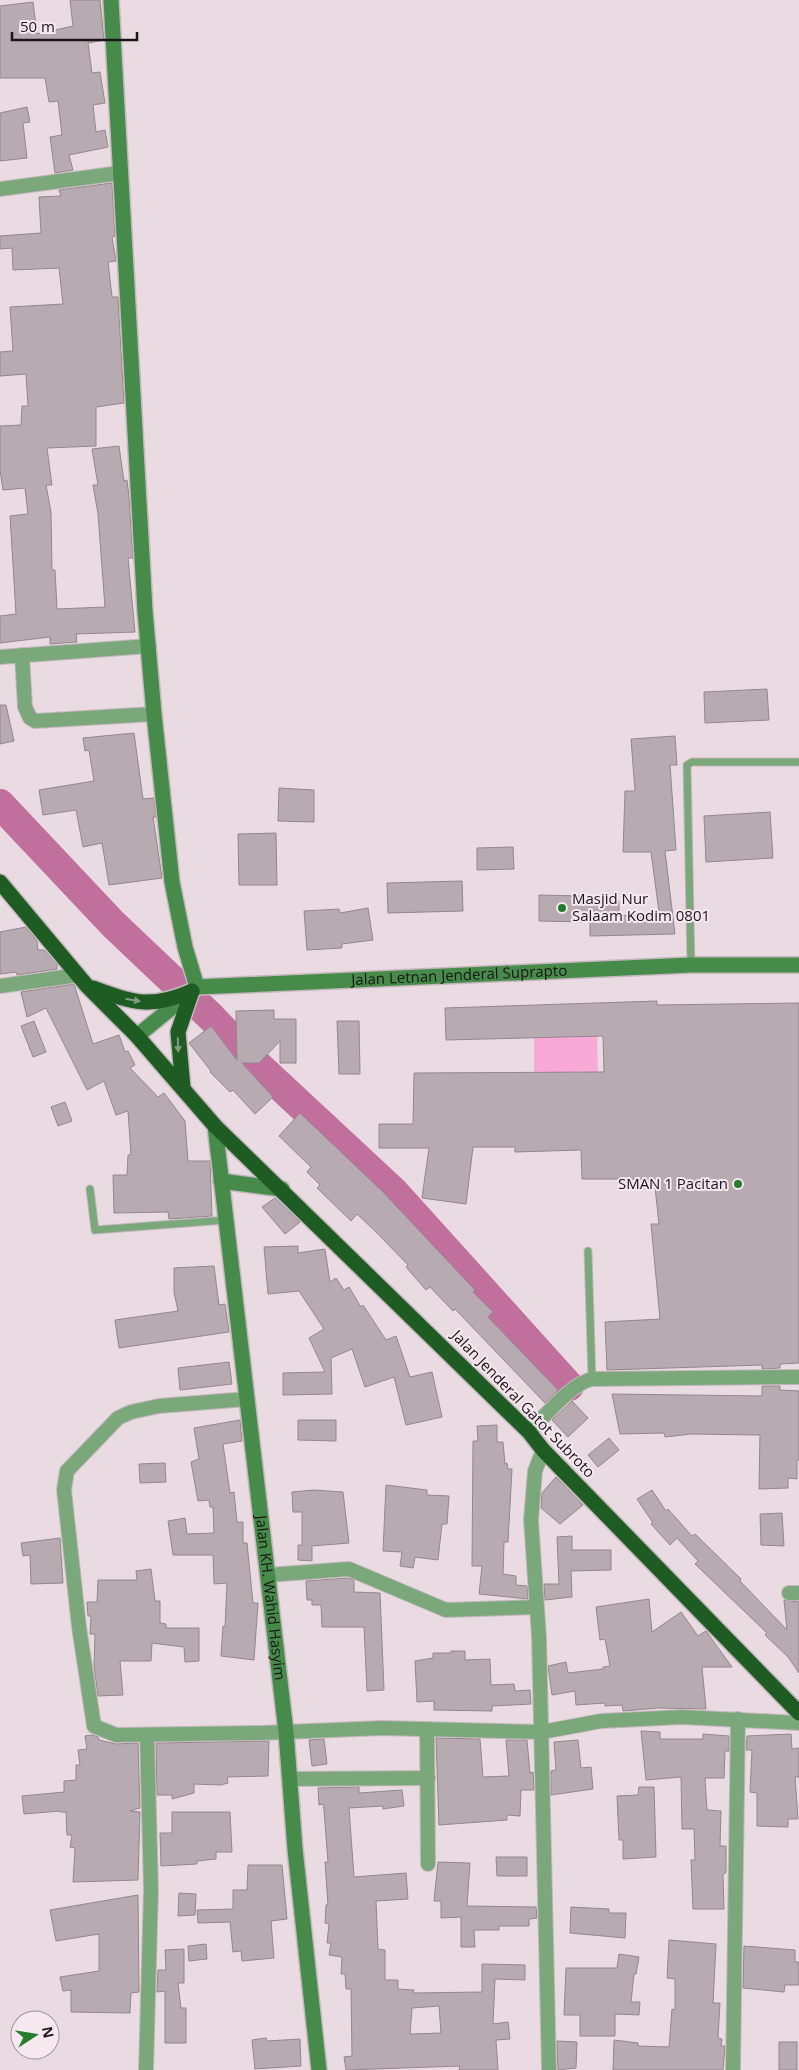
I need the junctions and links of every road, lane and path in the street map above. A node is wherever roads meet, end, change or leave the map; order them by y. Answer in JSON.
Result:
{"nodes":[{"id":1,"x":111,"y":0,"type":"edge"},
{"id":2,"x":120,"y":173,"type":"junction"},
{"id":3,"x":0,"y":189,"type":"edge"},
{"id":4,"x":149,"y":646,"type":"junction"},
{"id":5,"x":22,"y":655,"type":"junction"},
{"id":6,"x":0,"y":657,"type":"edge"},
{"id":7,"x":154,"y":714,"type":"junction"},
{"id":8,"x":799,"y":762,"type":"edge"},
{"id":9,"x":0,"y":882,"type":"edge"},
{"id":10,"x":690,"y":959,"type":"junction"},
{"id":11,"x":799,"y":966,"type":"edge"},
{"id":12,"x":83,"y":980,"type":"junction"},
{"id":13,"x":0,"y":986,"type":"edge"},
{"id":14,"x":188,"y":995,"type":"junction"},
{"id":15,"x":137,"y":1036,"type":"junction"},
{"id":16,"x":182,"y":1088,"type":"junction"},
{"id":17,"x":216,"y":1126,"type":"junction"},
{"id":18,"x":221,"y":1182,"type":"junction"},
{"id":19,"x":90,"y":1189,"type":"dead end"},
{"id":20,"x":282,"y":1189,"type":"junction"},
{"id":21,"x":226,"y":1220,"type":"junction"},
{"id":22,"x":588,"y":1251,"type":"dead end"},
{"id":23,"x":799,"y":1377,"type":"edge"},
{"id":24,"x":588,"y":1381,"type":"junction"},
{"id":25,"x":247,"y":1399,"type":"junction"},
{"id":26,"x":529,"y":1432,"type":"junction"},
{"id":27,"x":543,"y":1450,"type":"junction"},
{"id":28,"x":268,"y":1575,"type":"junction"},
{"id":29,"x":537,"y":1607,"type":"junction"},
{"id":30,"x":799,"y":1713,"type":"edge"},
{"id":31,"x":738,"y":1719,"type":"junction"},
{"id":32,"x":799,"y":1723,"type":"edge"},
{"id":33,"x":427,"y":1729,"type":"junction"},
{"id":34,"x":286,"y":1732,"type":"junction"},
{"id":35,"x":542,"y":1732,"type":"junction"},
{"id":36,"x":147,"y":1735,"type":"junction"},
{"id":37,"x":428,"y":1778,"type":"junction"},
{"id":38,"x":290,"y":1780,"type":"junction"},
{"id":39,"x":428,"y":1864,"type":"dead end"},
{"id":40,"x":146,"y":2070,"type":"edge"},
{"id":41,"x":319,"y":2070,"type":"edge"},
{"id":42,"x":549,"y":2070,"type":"edge"},
{"id":43,"x":733,"y":2070,"type":"edge"}],
"edges":[{"from":1,"to":2,"type":"street"},
{"from":2,"to":3,"type":"street"},
{"from":2,"to":4,"type":"street"},
{"from":4,"to":5,"type":"street"},
{"from":4,"to":7,"type":"street"},
{"from":5,"to":6,"type":"street"},
{"from":5,"to":7,"type":"street"},
{"from":7,"to":14,"type":"street"},
{"from":8,"to":10,"type":"lane"},
{"from":9,"to":12,"type":"highway","name":"Jalan Jenderal Gatot Subroto"},
{"from":10,"to":11,"type":"street","name":"Jalan Letnan Jenderal Suprapto"},
{"from":10,"to":14,"type":"street","name":"Jalan Letnan Jenderal Suprapto"},
{"from":12,"to":13,"type":"street"},
{"from":12,"to":14,"type":"highway","one_way":true},
{"from":12,"to":15,"type":"highway","name":"Jalan Jenderal Gatot Subroto"},
{"from":14,"to":15,"type":"street"},
{"from":14,"to":16,"type":"highway","one_way":true},
{"from":15,"to":16,"type":"highway","name":"Jalan Jenderal Gatot Subroto"},
{"from":16,"to":17,"type":"highway","name":"Jalan Jenderal Gatot Subroto"},
{"from":17,"to":18,"type":"street","name":"Jalan KH. Wahid Hasyim"},
{"from":17,"to":20,"type":"highway","name":"Jalan Jenderal Gatot Subroto"},
{"from":18,"to":20,"type":"street"},
{"from":18,"to":21,"type":"street","name":"Jalan KH. Wahid Hasyim"},
{"from":19,"to":21,"type":"lane"},
{"from":20,"to":26,"type":"highway","name":"Jalan Jenderal Gatot Subroto"},
{"from":21,"to":25,"type":"street","name":"Jalan KH. Wahid Hasyim"},
{"from":22,"to":24,"type":"lane"},
{"from":23,"to":24,"type":"street"},
{"from":24,"to":26,"type":"street"},
{"from":25,"to":28,"type":"street","name":"Jalan KH. Wahid Hasyim"},
{"from":25,"to":36,"type":"street"},
{"from":26,"to":27,"type":"highway","name":"Jalan Jenderal Gatot Subroto"},
{"from":27,"to":29,"type":"street"},
{"from":27,"to":30,"type":"highway","name":"Jalan Jenderal Gatot Subroto"},
{"from":28,"to":29,"type":"street"},
{"from":28,"to":34,"type":"street","name":"Jalan KH. Wahid Hasyim"},
{"from":29,"to":35,"type":"street"},
{"from":31,"to":32,"type":"street"},
{"from":31,"to":35,"type":"street"},
{"from":31,"to":43,"type":"street"},
{"from":33,"to":34,"type":"street"},
{"from":33,"to":35,"type":"street"},
{"from":33,"to":37,"type":"street"},
{"from":34,"to":36,"type":"street"},
{"from":34,"to":38,"type":"street","name":"Jalan KH. Wahid Hasyim"},
{"from":35,"to":42,"type":"street"},
{"from":36,"to":40,"type":"street"},
{"from":37,"to":38,"type":"street"},
{"from":37,"to":39,"type":"street"},
{"from":38,"to":41,"type":"street","name":"Jalan KH. Wahid Hasyim"}]}
